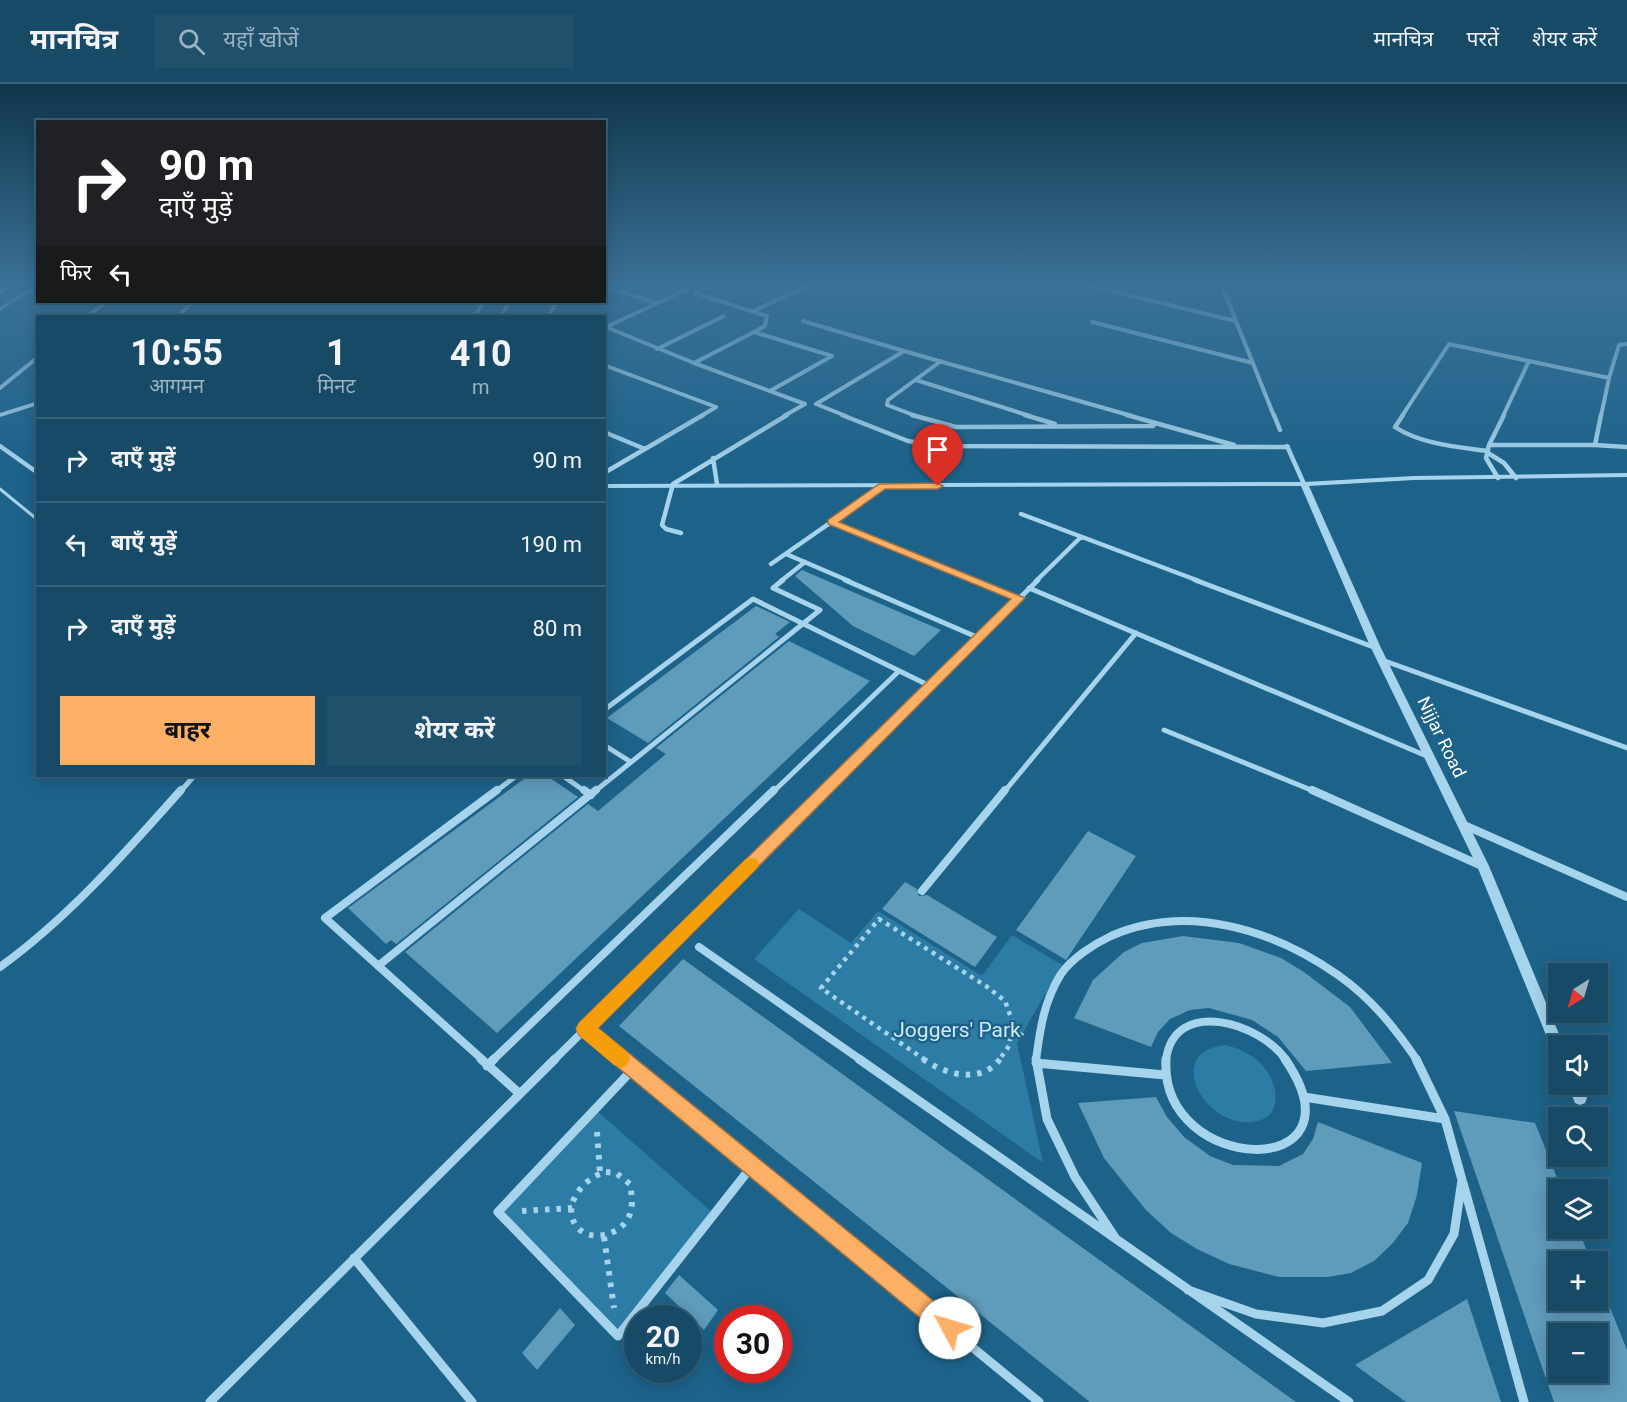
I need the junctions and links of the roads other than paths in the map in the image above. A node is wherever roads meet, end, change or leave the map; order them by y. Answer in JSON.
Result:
{"nodes":[{"id":1,"x":653,"y":348,"type":"edge"},
{"id":2,"x":660,"y":348,"type":"edge"},
{"id":3,"x":724,"y":348,"type":"edge"},
{"id":4,"x":802,"y":348,"type":"edge"},
{"id":5,"x":892,"y":348,"type":"edge"},
{"id":6,"x":1192,"y":348,"type":"edge"},
{"id":7,"x":1247,"y":348,"type":"edge"},
{"id":8,"x":1447,"y":348,"type":"edge"},
{"id":9,"x":1466,"y":348,"type":"edge"},
{"id":10,"x":1618,"y":348,"type":"edge"},
{"id":11,"x":657,"y":349,"type":"junction"},
{"id":12,"x":904,"y":351,"type":"junction"},
{"id":13,"x":36,"y":359,"type":"edge"},
{"id":14,"x":941,"y":361,"type":"junction"},
{"id":15,"x":1529,"y":361,"type":"junction"},
{"id":16,"x":694,"y":363,"type":"junction"},
{"id":17,"x":1253,"y":363,"type":"junction"},
{"id":18,"x":606,"y":366,"type":"edge"},
{"id":19,"x":1609,"y":378,"type":"junction"},
{"id":20,"x":916,"y":380,"type":"junction"},
{"id":21,"x":0,"y":388,"type":"edge"},
{"id":22,"x":770,"y":391,"type":"junction"},
{"id":23,"x":36,"y":404,"type":"edge"},
{"id":24,"x":0,"y":415,"type":"edge"},
{"id":25,"x":1062,"y":426,"type":"junction"},
{"id":26,"x":1160,"y":426,"type":"junction"},
{"id":27,"x":1281,"y":430,"type":"dead end"},
{"id":28,"x":606,"y":433,"type":"edge"},
{"id":29,"x":1234,"y":445,"type":"junction"},
{"id":30,"x":1488,"y":445,"type":"junction"},
{"id":31,"x":0,"y":446,"type":"edge"},
{"id":32,"x":1595,"y":446,"type":"junction"},
{"id":33,"x":1627,"y":447,"type":"edge"},
{"id":34,"x":645,"y":448,"type":"junction"},
{"id":35,"x":1488,"y":452,"type":"junction"},
{"id":36,"x":713,"y":458,"type":"junction"},
{"id":37,"x":36,"y":472,"type":"edge"},
{"id":38,"x":606,"y":472,"type":"edge"},
{"id":39,"x":1627,"y":475,"type":"edge"},
{"id":40,"x":1498,"y":478,"type":"junction"},
{"id":41,"x":1516,"y":478,"type":"junction"},
{"id":42,"x":672,"y":484,"type":"junction"},
{"id":43,"x":717,"y":484,"type":"junction"},
{"id":44,"x":1304,"y":484,"type":"junction"},
{"id":45,"x":606,"y":486,"type":"edge"},
{"id":46,"x":883,"y":486,"type":"junction"},
{"id":47,"x":0,"y":489,"type":"edge"},
{"id":48,"x":1021,"y":514,"type":"dead end"},
{"id":49,"x":36,"y":518,"type":"edge"},
{"id":50,"x":832,"y":522,"type":"junction"},
{"id":51,"x":681,"y":533,"type":"dead end"},
{"id":52,"x":1081,"y":537,"type":"junction"},
{"id":53,"x":786,"y":554,"type":"junction"},
{"id":54,"x":805,"y":562,"type":"junction"},
{"id":55,"x":771,"y":564,"type":"dead end"},
{"id":56,"x":1029,"y":588,"type":"junction"},
{"id":57,"x":1019,"y":598,"type":"junction"},
{"id":58,"x":802,"y":623,"type":"junction"},
{"id":59,"x":1136,"y":633,"type":"junction"},
{"id":60,"x":979,"y":638,"type":"junction"},
{"id":61,"x":1376,"y":648,"type":"junction"},
{"id":62,"x":1382,"y":660,"type":"junction"},
{"id":63,"x":898,"y":671,"type":"junction"},
{"id":64,"x":930,"y":686,"type":"junction"},
{"id":65,"x":606,"y":709,"type":"edge"},
{"id":66,"x":1164,"y":730,"type":"dead end"},
{"id":67,"x":606,"y":746,"type":"edge"},
{"id":68,"x":1627,"y":748,"type":"edge"},
{"id":69,"x":1431,"y":758,"type":"junction"},
{"id":70,"x":631,"y":762,"type":"junction"},
{"id":71,"x":193,"y":777,"type":"edge"},
{"id":72,"x":515,"y":777,"type":"edge"},
{"id":73,"x":564,"y":777,"type":"edge"},
{"id":74,"x":591,"y":795,"type":"junction"},
{"id":75,"x":1463,"y":825,"type":"junction"},
{"id":76,"x":1483,"y":866,"type":"junction"},
{"id":77,"x":922,"y":891,"type":"dead end"},
{"id":78,"x":1627,"y":897,"type":"edge"},
{"id":79,"x":699,"y":947,"type":"dead end"},
{"id":80,"x":378,"y":966,"type":"junction"},
{"id":81,"x":0,"y":967,"type":"edge"},
{"id":82,"x":585,"y":1029,"type":"junction"},
{"id":83,"x":1553,"y":1035,"type":"edge"},
{"id":84,"x":1036,"y":1063,"type":"junction"},
{"id":85,"x":487,"y":1065,"type":"junction"},
{"id":86,"x":633,"y":1069,"type":"junction"},
{"id":87,"x":1165,"y":1075,"type":"junction"},
{"id":88,"x":520,"y":1094,"type":"junction"},
{"id":89,"x":1304,"y":1097,"type":"junction"},
{"id":90,"x":1445,"y":1119,"type":"junction"},
{"id":91,"x":752,"y":1166,"type":"junction"},
{"id":92,"x":1462,"y":1180,"type":"junction"},
{"id":93,"x":1116,"y":1239,"type":"junction"},
{"id":94,"x":354,"y":1258,"type":"junction"},
{"id":95,"x":1188,"y":1290,"type":"junction"},
{"id":96,"x":210,"y":1402,"type":"edge"},
{"id":97,"x":472,"y":1402,"type":"edge"},
{"id":98,"x":1039,"y":1402,"type":"edge"},
{"id":99,"x":1349,"y":1402,"type":"edge"},
{"id":100,"x":1524,"y":1402,"type":"edge"}],
"edges":[{"from":1,"to":11,"type":"street"},
{"from":2,"to":11,"type":"street"},
{"from":3,"to":16,"type":"street"},
{"from":4,"to":22,"type":"street"},
{"from":5,"to":12,"type":"street"},
{"from":6,"to":17,"type":"street"},
{"from":7,"to":17,"type":"street"},
{"from":8,"to":35,"type":"street"},
{"from":9,"to":15,"type":"street"},
{"from":10,"to":19,"type":"street"},
{"from":11,"to":16,"type":"street"},
{"from":12,"to":14,"type":"street"},
{"from":12,"to":29,"type":"street"},
{"from":13,"to":21,"type":"street"},
{"from":14,"to":20,"type":"street"},
{"from":14,"to":26,"type":"street"},
{"from":15,"to":19,"type":"street"},
{"from":15,"to":30,"type":"street"},
{"from":16,"to":22,"type":"street"},
{"from":17,"to":27,"type":"street"},
{"from":18,"to":34,"type":"street"},
{"from":19,"to":32,"type":"street"},
{"from":20,"to":25,"type":"street"},
{"from":20,"to":25,"type":"street"},
{"from":22,"to":36,"type":"street"},
{"from":23,"to":24,"type":"street"},
{"from":25,"to":26,"type":"street"},
{"from":26,"to":29,"type":"street"},
{"from":28,"to":34,"type":"street"},
{"from":29,"to":44,"type":"street","name":"Nijjar Road"},
{"from":30,"to":32,"type":"street"},
{"from":30,"to":35,"type":"street"},
{"from":31,"to":37,"type":"street"},
{"from":32,"to":33,"type":"street"},
{"from":34,"to":38,"type":"street"},
{"from":35,"to":40,"type":"street"},
{"from":35,"to":41,"type":"street"},
{"from":36,"to":42,"type":"street"},
{"from":36,"to":43,"type":"street"},
{"from":39,"to":41,"type":"street"},
{"from":40,"to":41,"type":"street"},
{"from":40,"to":44,"type":"street"},
{"from":42,"to":43,"type":"street"},
{"from":42,"to":45,"type":"street"},
{"from":42,"to":51,"type":"street"},
{"from":43,"to":46,"type":"street"},
{"from":44,"to":46,"type":"street"},
{"from":44,"to":61,"type":"street","name":"Nijjar Road"},
{"from":46,"to":50,"type":"street"},
{"from":47,"to":49,"type":"lane"},
{"from":48,"to":52,"type":"street"},
{"from":50,"to":53,"type":"street"},
{"from":50,"to":57,"type":"street"},
{"from":52,"to":56,"type":"street"},
{"from":52,"to":61,"type":"street"},
{"from":53,"to":54,"type":"street"},
{"from":53,"to":55,"type":"street"},
{"from":54,"to":58,"type":"street"},
{"from":54,"to":60,"type":"street"},
{"from":56,"to":57,"type":"street"},
{"from":56,"to":59,"type":"street"},
{"from":57,"to":60,"type":"street"},
{"from":58,"to":63,"type":"street"},
{"from":58,"to":65,"type":"street"},
{"from":58,"to":70,"type":"street"},
{"from":59,"to":69,"type":"street"},
{"from":59,"to":77,"type":"street"},
{"from":60,"to":64,"type":"street"},
{"from":61,"to":62,"type":"street","name":"Nijjar Road"},
{"from":62,"to":68,"type":"street"},
{"from":62,"to":69,"type":"street","name":"Nijjar Road"},
{"from":63,"to":64,"type":"street"},
{"from":63,"to":85,"type":"street"},
{"from":64,"to":82,"type":"street"},
{"from":66,"to":76,"type":"street"},
{"from":67,"to":70,"type":"street"},
{"from":69,"to":75,"type":"street","name":"Nijjar Road"},
{"from":70,"to":74,"type":"street"},
{"from":71,"to":81,"type":"street"},
{"from":72,"to":80,"type":"street"},
{"from":73,"to":74,"type":"street"},
{"from":74,"to":80,"type":"street"},
{"from":75,"to":76,"type":"street","name":"Nijjar Road"},
{"from":75,"to":78,"type":"street"},
{"from":76,"to":83,"type":"street","name":"Nijjar Road"},
{"from":79,"to":93,"type":"street"},
{"from":80,"to":85,"type":"street"},
{"from":82,"to":86,"type":"street"},
{"from":82,"to":88,"type":"street"},
{"from":84,"to":87,"type":"street"},
{"from":84,"to":90,"type":"street"},
{"from":84,"to":93,"type":"street"},
{"from":85,"to":88,"type":"street"},
{"from":86,"to":91,"type":"street"},
{"from":86,"to":91,"type":"street"},
{"from":87,"to":89,"type":"street"},
{"from":87,"to":89,"type":"street"},
{"from":88,"to":94,"type":"street"},
{"from":89,"to":90,"type":"street"},
{"from":90,"to":92,"type":"street"},
{"from":91,"to":98,"type":"street"},
{"from":92,"to":95,"type":"street"},
{"from":92,"to":100,"type":"street"},
{"from":93,"to":95,"type":"street"},
{"from":94,"to":96,"type":"street"},
{"from":94,"to":97,"type":"street"},
{"from":95,"to":99,"type":"street"}]}
